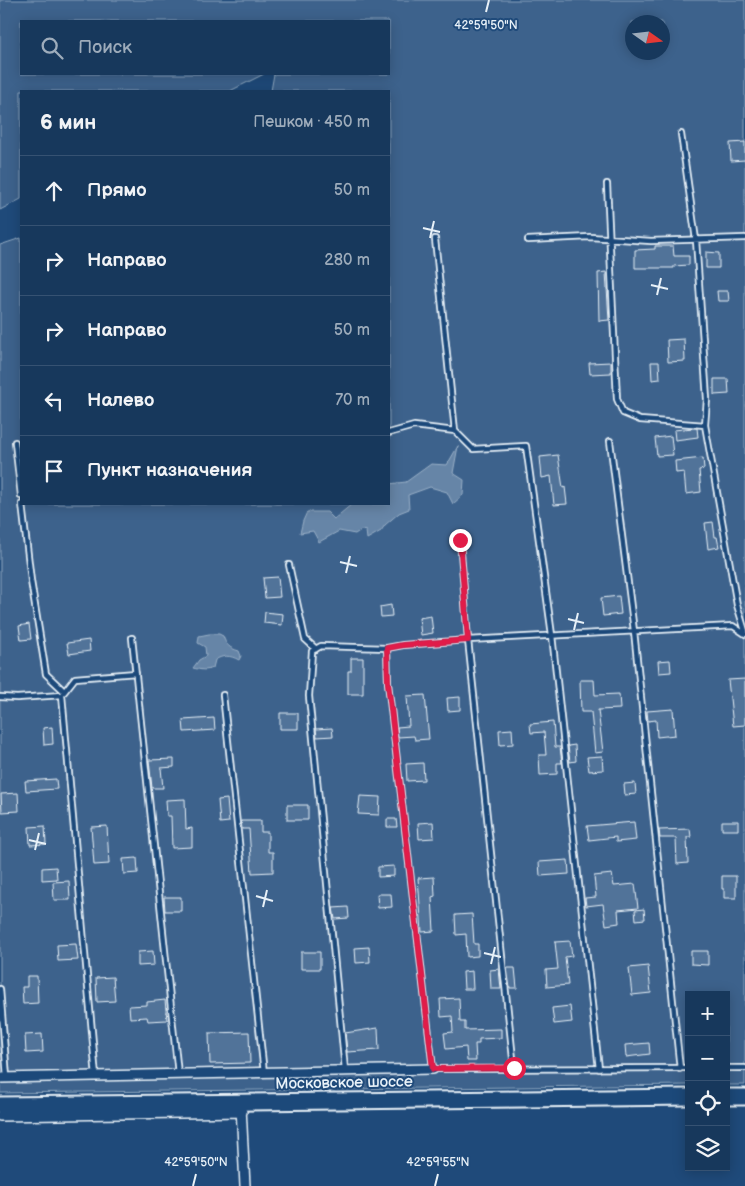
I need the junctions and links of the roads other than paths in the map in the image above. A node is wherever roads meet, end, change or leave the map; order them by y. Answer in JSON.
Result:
{"nodes":[{"id":1,"x":682,"y":134,"type":"dead end"},
{"id":2,"x":607,"y":184,"type":"dead end"},
{"id":3,"x":745,"y":238,"type":"edge"},
{"id":4,"x":609,"y":239,"type":"junction"},
{"id":5,"x":435,"y":240,"type":"dead end"},
{"id":6,"x":528,"y":240,"type":"dead end"},
{"id":7,"x":696,"y":240,"type":"junction"},
{"id":8,"x":705,"y":425,"type":"junction"},
{"id":9,"x":455,"y":431,"type":"junction"},
{"id":10,"x":390,"y":433,"type":"edge"},
{"id":11,"x":15,"y":442,"type":"dead end"},
{"id":12,"x":610,"y":442,"type":"dead end"},
{"id":13,"x":20,"y":487,"type":"edge"},
{"id":14,"x":22,"y":505,"type":"edge"},
{"id":15,"x":460,"y":540,"type":"dead end"},
{"id":16,"x":289,"y":565,"type":"dead end"},
{"id":17,"x":634,"y":631,"type":"junction"},
{"id":18,"x":745,"y":632,"type":"edge"},
{"id":19,"x":552,"y":636,"type":"junction"},
{"id":20,"x":132,"y":638,"type":"dead end"},
{"id":21,"x":468,"y":640,"type":"junction"},
{"id":22,"x":387,"y":648,"type":"junction"},
{"id":23,"x":316,"y":649,"type":"junction"},
{"id":24,"x":136,"y":673,"type":"junction"},
{"id":25,"x":63,"y":693,"type":"junction"},
{"id":26,"x":223,"y":695,"type":"dead end"},
{"id":27,"x":0,"y":697,"type":"edge"},
{"id":28,"x":0,"y":989,"type":"edge"},
{"id":29,"x":514,"y":1068,"type":"junction"},
{"id":30,"x":680,"y":1068,"type":"junction"},
{"id":31,"x":685,"y":1068,"type":"edge"},
{"id":32,"x":730,"y":1068,"type":"edge"},
{"id":33,"x":745,"y":1068,"type":"edge"},
{"id":34,"x":433,"y":1069,"type":"junction"},
{"id":35,"x":599,"y":1069,"type":"junction"},
{"id":36,"x":345,"y":1072,"type":"junction"},
{"id":37,"x":264,"y":1073,"type":"junction"},
{"id":38,"x":178,"y":1074,"type":"junction"},
{"id":39,"x":96,"y":1077,"type":"junction"},
{"id":40,"x":4,"y":1078,"type":"edge"},
{"id":41,"x":685,"y":1097,"type":"edge"},
{"id":42,"x":730,"y":1097,"type":"edge"},
{"id":43,"x":745,"y":1097,"type":"edge"},
{"id":44,"x":0,"y":1105,"type":"edge"},
{"id":45,"x":241,"y":1107,"type":"junction"},
{"id":46,"x":0,"y":1116,"type":"edge"},
{"id":47,"x":245,"y":1186,"type":"edge"}],
"edges":[{"from":1,"to":7,"type":"lane"},
{"from":2,"to":4,"type":"lane"},
{"from":3,"to":7,"type":"lane"},
{"from":4,"to":6,"type":"lane"},
{"from":4,"to":7,"type":"lane"},
{"from":4,"to":8,"type":"lane"},
{"from":5,"to":9,"type":"lane"},
{"from":7,"to":8,"type":"lane"},
{"from":8,"to":18,"type":"lane"},
{"from":9,"to":10,"type":"lane"},
{"from":9,"to":19,"type":"lane"},
{"from":11,"to":13,"type":"lane"},
{"from":12,"to":17,"type":"lane"},
{"from":14,"to":25,"type":"lane"},
{"from":15,"to":21,"type":"lane"},
{"from":16,"to":23,"type":"lane"},
{"from":17,"to":18,"type":"lane"},
{"from":17,"to":19,"type":"lane"},
{"from":17,"to":30,"type":"lane"},
{"from":19,"to":21,"type":"lane"},
{"from":19,"to":35,"type":"lane"},
{"from":20,"to":24,"type":"lane"},
{"from":21,"to":22,"type":"lane"},
{"from":21,"to":29,"type":"lane"},
{"from":22,"to":23,"type":"lane"},
{"from":22,"to":34,"type":"lane"},
{"from":23,"to":36,"type":"lane"},
{"from":24,"to":25,"type":"lane"},
{"from":24,"to":38,"type":"lane"},
{"from":25,"to":27,"type":"lane"},
{"from":25,"to":39,"type":"lane"},
{"from":26,"to":37,"type":"lane"},
{"from":28,"to":40,"type":"lane"},
{"from":29,"to":34,"type":"lane"},
{"from":29,"to":35,"type":"lane"},
{"from":30,"to":31,"type":"lane"},
{"from":30,"to":35,"type":"lane"},
{"from":32,"to":33,"type":"lane"},
{"from":34,"to":36,"type":"street"},
{"from":36,"to":37,"type":"street"},
{"from":37,"to":38,"type":"street"},
{"from":38,"to":39,"type":"street"},
{"from":39,"to":40,"type":"street"},
{"from":41,"to":45,"type":"highway","name":"Московское шоссе"},
{"from":42,"to":43,"type":"highway"},
{"from":44,"to":45,"type":"highway","name":"Московское шоссе"},
{"from":45,"to":46,"type":"street"},
{"from":45,"to":47,"type":"street"}]}
